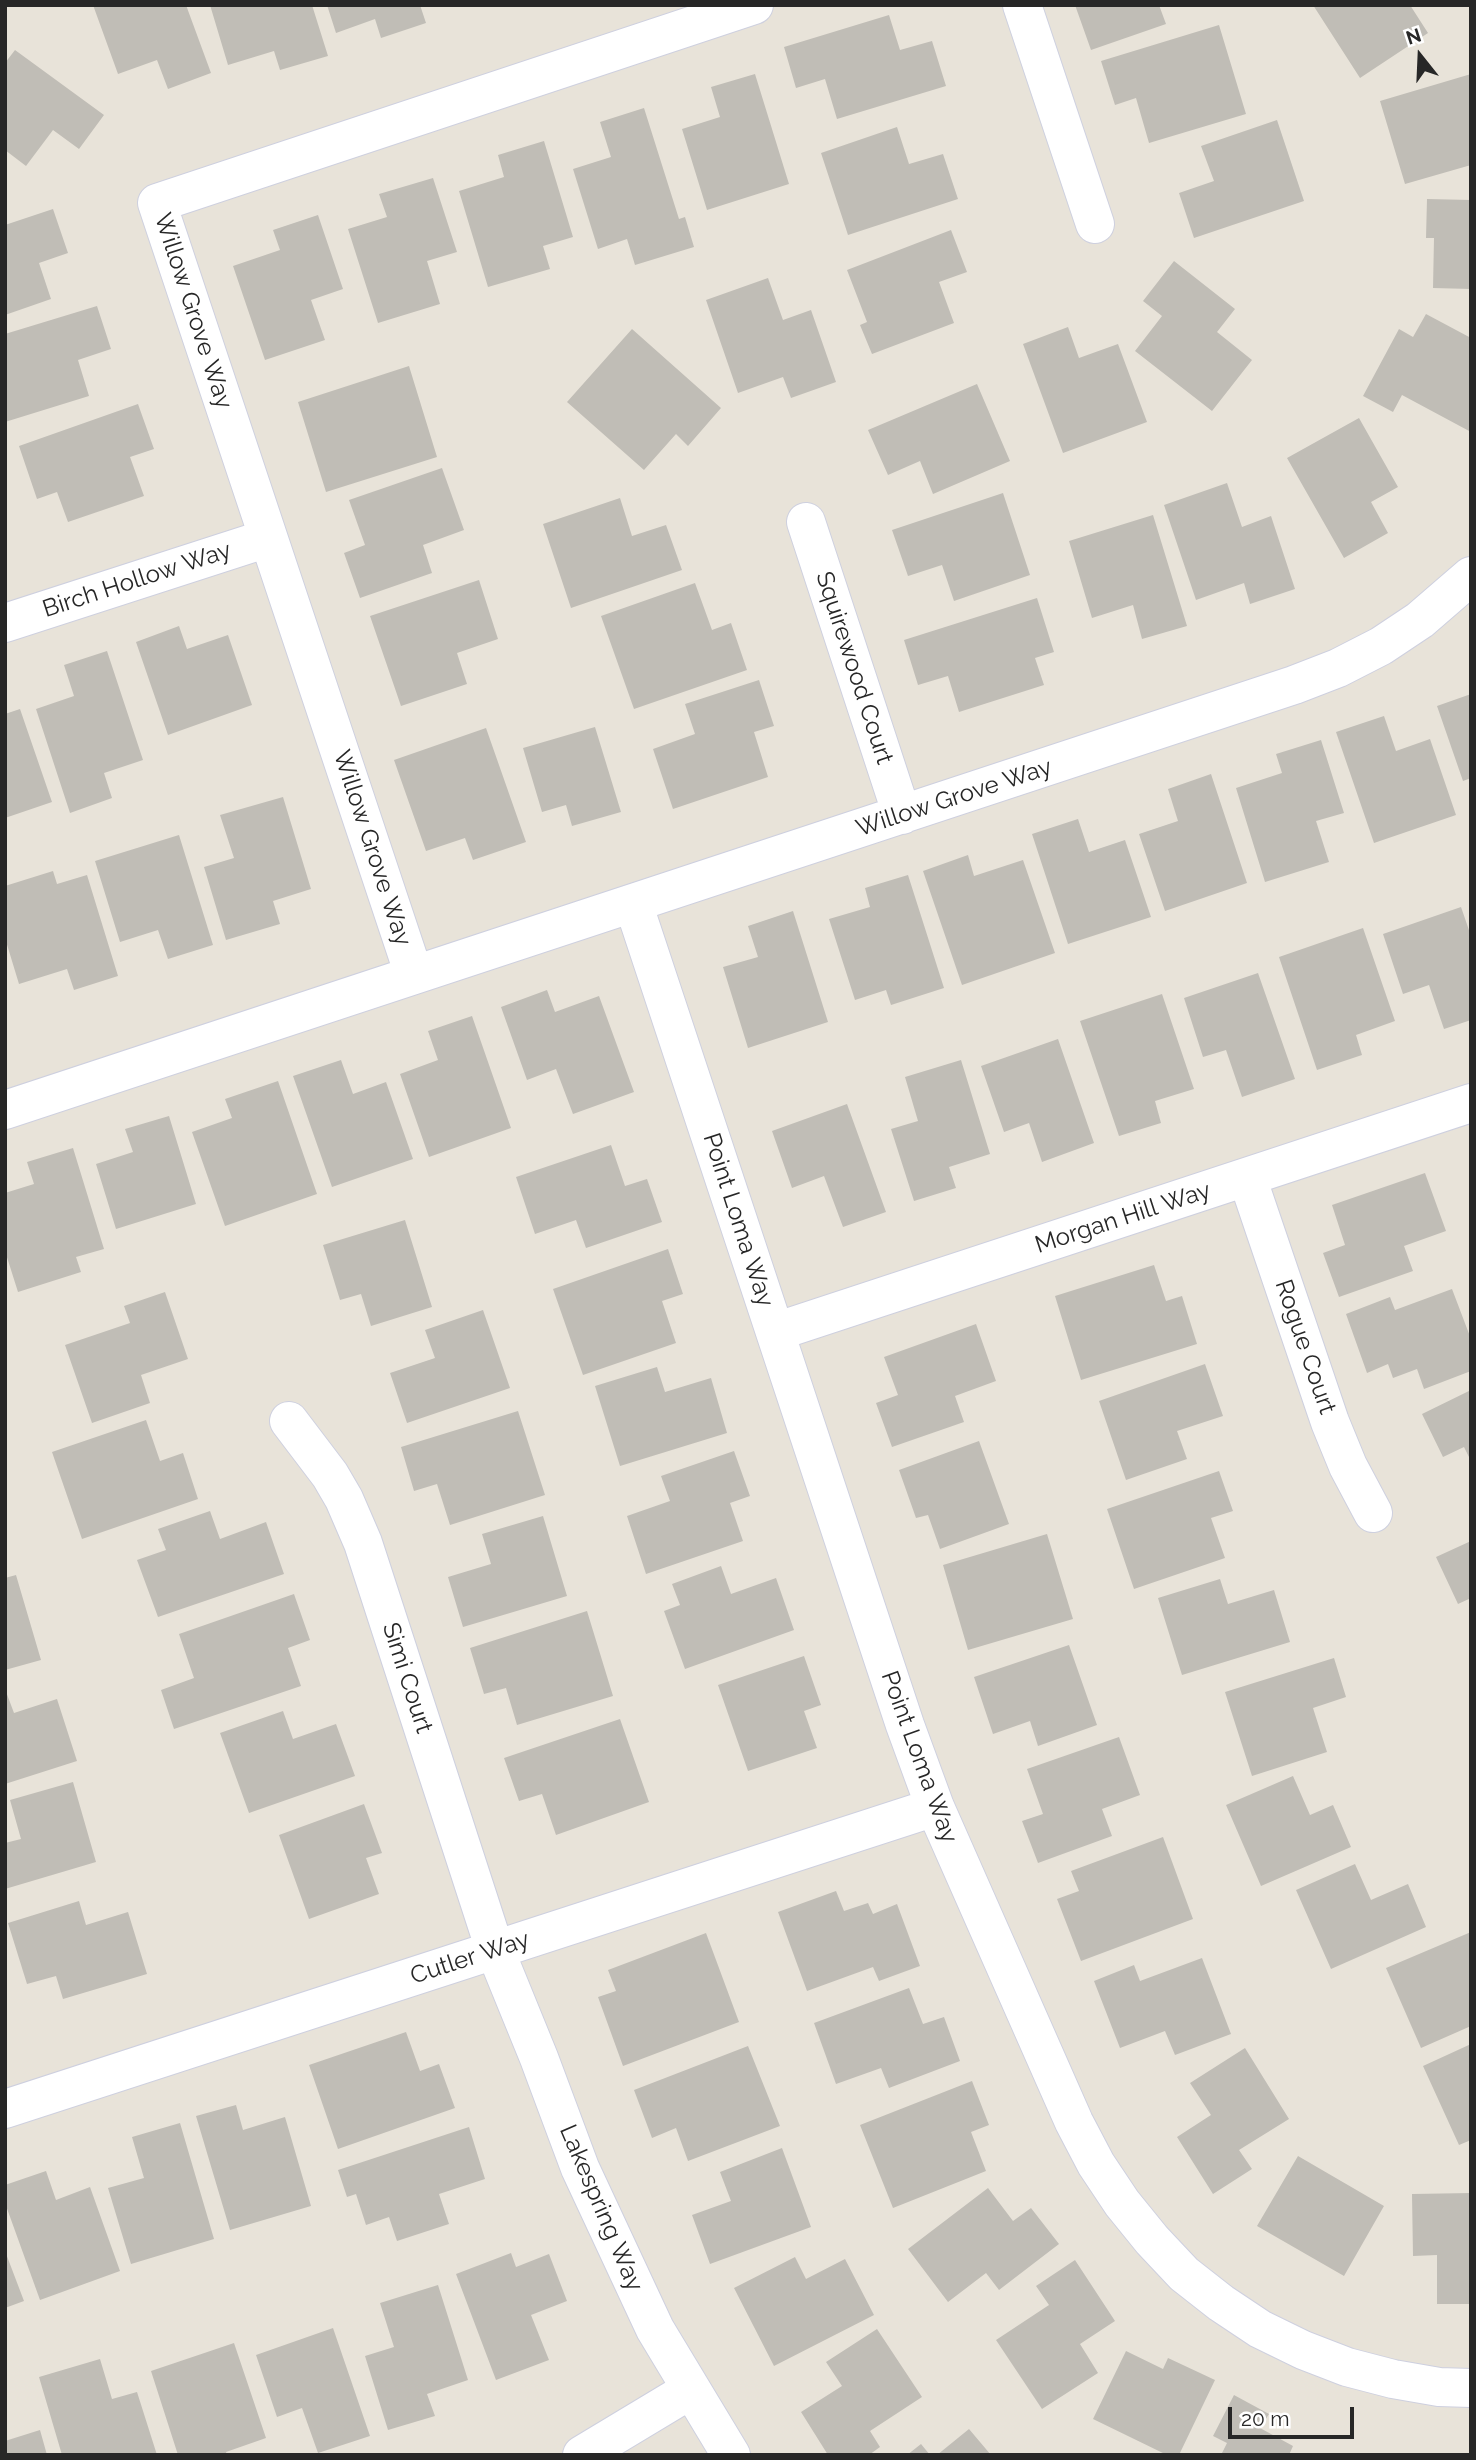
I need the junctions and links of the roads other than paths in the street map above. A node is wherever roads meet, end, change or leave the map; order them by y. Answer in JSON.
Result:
{"nodes":[{"id":1,"x":754,"y":5,"type":"edge"},
{"id":2,"x":1022,"y":5,"type":"edge"},
{"id":3,"x":1095,"y":225,"type":"dead end"},
{"id":4,"x":806,"y":522,"type":"dead end"},
{"id":5,"x":268,"y":538,"type":"junction"},
{"id":6,"x":1471,"y":576,"type":"edge"},
{"id":7,"x":5,"y":623,"type":"edge"},
{"id":8,"x":902,"y":815,"type":"junction"},
{"id":9,"x":633,"y":904,"type":"junction"},
{"id":10,"x":414,"y":975,"type":"junction"},
{"id":11,"x":1471,"y":1103,"type":"edge"},
{"id":12,"x":5,"y":1110,"type":"edge"},
{"id":13,"x":1247,"y":1177,"type":"junction"},
{"id":14,"x":775,"y":1332,"type":"junction"},
{"id":15,"x":289,"y":1421,"type":"dead end"},
{"id":16,"x":1373,"y":1513,"type":"dead end"},
{"id":17,"x":935,"y":1807,"type":"junction"},
{"id":18,"x":495,"y":1950,"type":"junction"},
{"id":19,"x":5,"y":2109,"type":"edge"},
{"id":20,"x":1471,"y":2388,"type":"edge"},
{"id":21,"x":690,"y":2390,"type":"junction"},
{"id":22,"x":582,"y":2455,"type":"edge"},
{"id":23,"x":731,"y":2455,"type":"edge"}],
"edges":[{"from":1,"to":5,"type":"street","name":"Willow Grove Way"},
{"from":2,"to":3,"type":"street"},
{"from":4,"to":8,"type":"street","name":"Squirewood Court"},
{"from":5,"to":7,"type":"street","name":"Birch Hollow Way"},
{"from":5,"to":10,"type":"street","name":"Willow Grove Way"},
{"from":6,"to":8,"type":"street","name":"Willow Grove Way"},
{"from":8,"to":9,"type":"street","name":"Willow Grove Way"},
{"from":9,"to":10,"type":"street","name":"Willow Grove Way"},
{"from":9,"to":14,"type":"street","name":"Point Loma Way"},
{"from":10,"to":12,"type":"street","name":"Willow Grove Way"},
{"from":11,"to":13,"type":"street","name":"Morgan Hill Way"},
{"from":13,"to":14,"type":"street","name":"Morgan Hill Way"},
{"from":13,"to":16,"type":"street","name":"Rogue Court"},
{"from":14,"to":17,"type":"street","name":"Point Loma Way"},
{"from":15,"to":18,"type":"street","name":"Simi Court"},
{"from":17,"to":18,"type":"street","name":"Cutler Way"},
{"from":17,"to":20,"type":"street","name":"Point Loma Way"},
{"from":18,"to":19,"type":"street","name":"Cutler Way"},
{"from":18,"to":21,"type":"street","name":"Lakespring Way"},
{"from":21,"to":22,"type":"street"},
{"from":21,"to":23,"type":"street","name":"Lakespring Way"}]}
